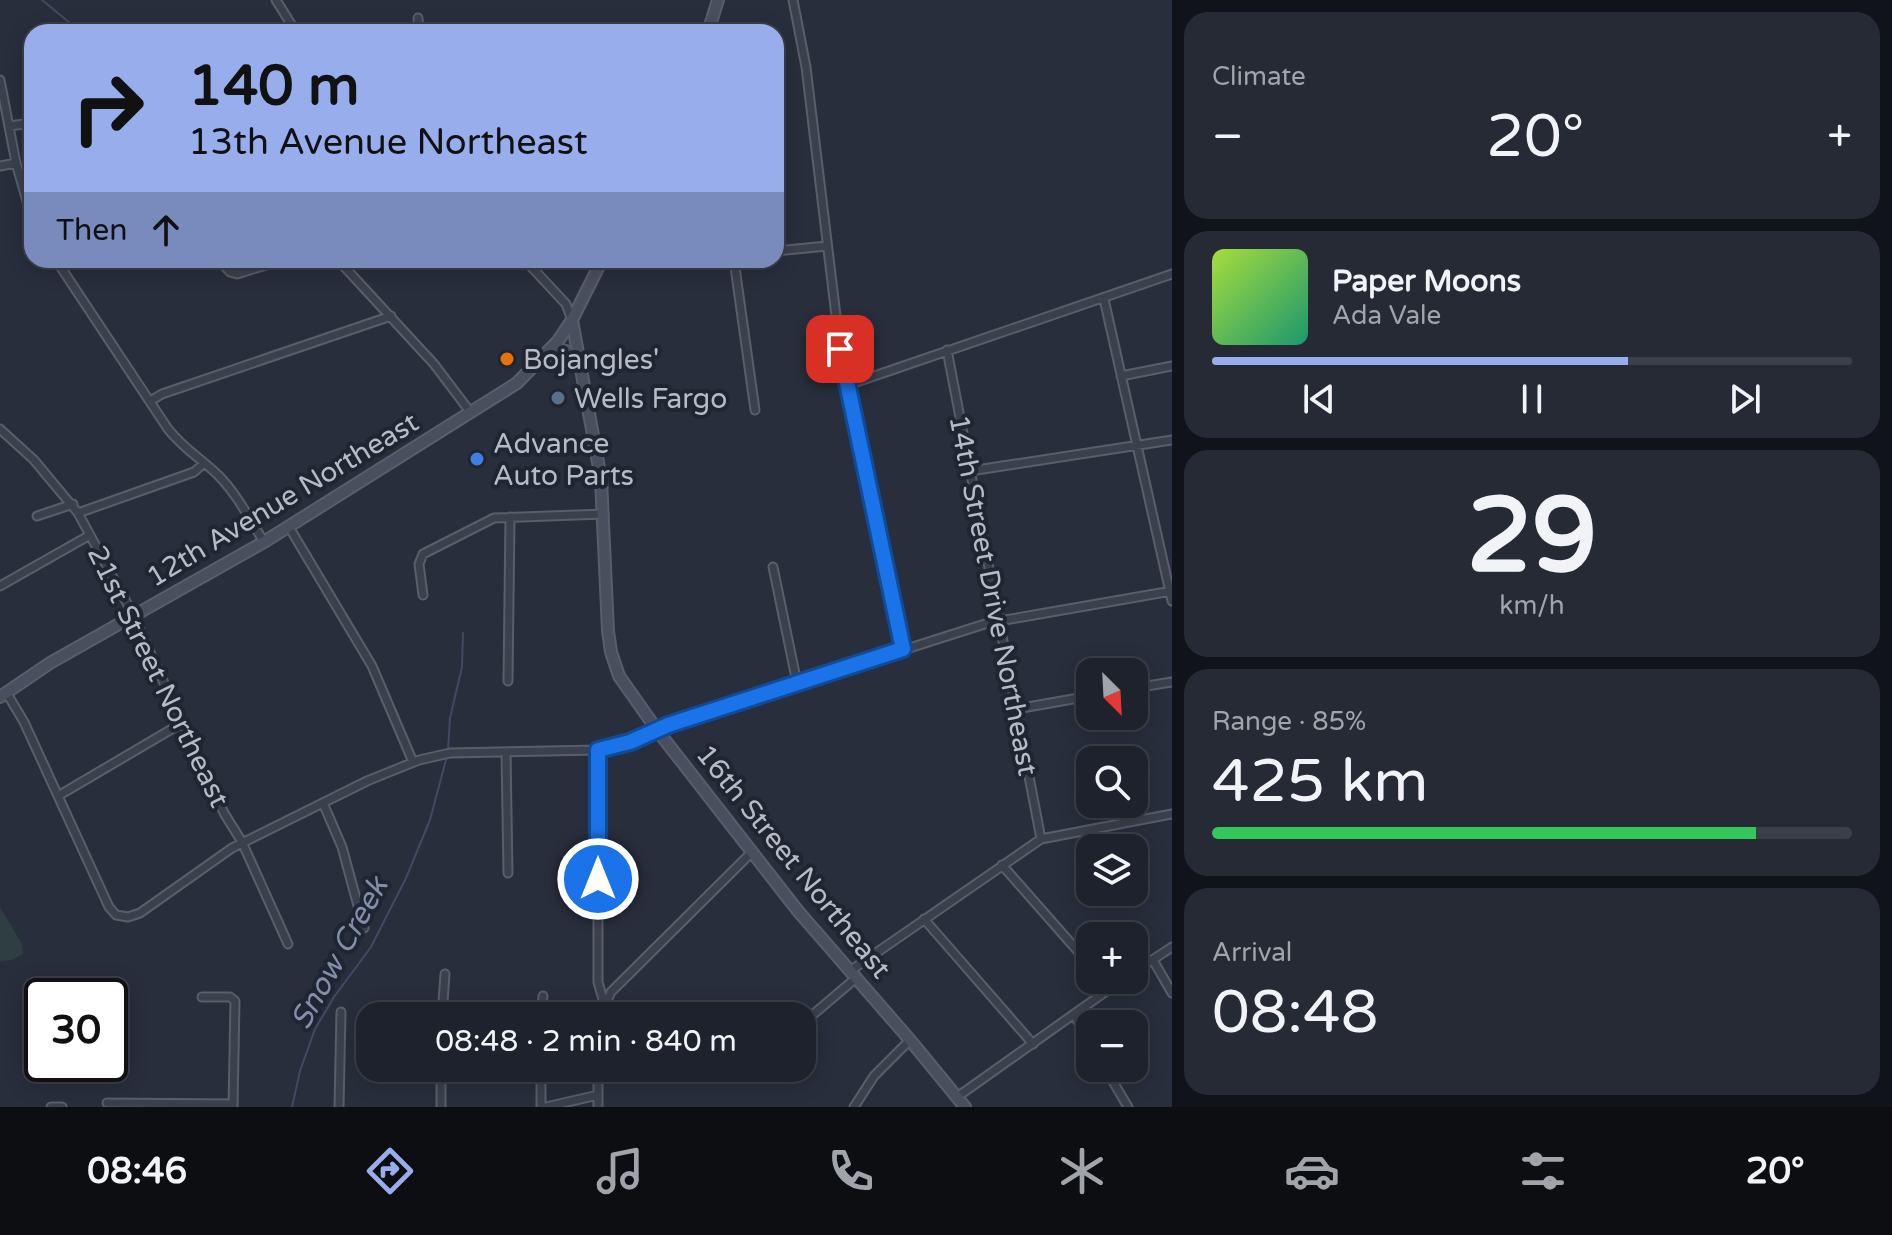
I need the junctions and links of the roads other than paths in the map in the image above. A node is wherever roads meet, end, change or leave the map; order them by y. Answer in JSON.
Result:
{"nodes":[{"id":1,"x":276,"y":0,"type":"edge"},
{"id":2,"x":793,"y":0,"type":"edge"},
{"id":3,"x":719,"y":4,"type":"edge"},
{"id":4,"x":418,"y":18,"type":"dead end"},
{"id":5,"x":291,"y":24,"type":"edge"},
{"id":6,"x":418,"y":24,"type":"edge"},
{"id":7,"x":711,"y":24,"type":"edge"},
{"id":8,"x":0,"y":80,"type":"edge"},
{"id":9,"x":24,"y":124,"type":"edge"},
{"id":10,"x":9,"y":126,"type":"junction"},
{"id":11,"x":16,"y":163,"type":"junction"},
{"id":12,"x":0,"y":166,"type":"edge"},
{"id":13,"x":24,"y":191,"type":"edge"},
{"id":14,"x":827,"y":246,"type":"junction"},
{"id":15,"x":784,"y":250,"type":"edge"},
{"id":16,"x":61,"y":268,"type":"edge"},
{"id":17,"x":226,"y":268,"type":"edge"},
{"id":18,"x":256,"y":268,"type":"edge"},
{"id":19,"x":346,"y":268,"type":"edge"},
{"id":20,"x":532,"y":268,"type":"edge"},
{"id":21,"x":598,"y":268,"type":"edge"},
{"id":22,"x":735,"y":268,"type":"edge"},
{"id":23,"x":1172,"y":274,"type":"edge"},
{"id":24,"x":1104,"y":299,"type":"junction"},
{"id":25,"x":391,"y":316,"type":"junction"},
{"id":26,"x":572,"y":320,"type":"junction"},
{"id":27,"x":947,"y":350,"type":"junction"},
{"id":28,"x":543,"y":359,"type":"junction"},
{"id":29,"x":580,"y":365,"type":"junction"},
{"id":30,"x":1172,"y":366,"type":"edge"},
{"id":31,"x":1121,"y":376,"type":"junction"},
{"id":32,"x":848,"y":385,"type":"junction"},
{"id":33,"x":150,"y":401,"type":"junction"},
{"id":34,"x":755,"y":410,"type":"dead end"},
{"id":35,"x":471,"y":413,"type":"junction"},
{"id":36,"x":0,"y":429,"type":"edge"},
{"id":37,"x":1172,"y":440,"type":"edge"},
{"id":38,"x":1137,"y":444,"type":"junction"},
{"id":39,"x":203,"y":464,"type":"junction"},
{"id":40,"x":970,"y":471,"type":"junction"},
{"id":41,"x":73,"y":504,"type":"junction"},
{"id":42,"x":78,"y":513,"type":"junction"},
{"id":43,"x":604,"y":514,"type":"junction"},
{"id":44,"x":37,"y":516,"type":"dead end"},
{"id":45,"x":510,"y":517,"type":"junction"},
{"id":46,"x":289,"y":527,"type":"junction"},
{"id":47,"x":90,"y":535,"type":"junction"},
{"id":48,"x":264,"y":542,"type":"junction"},
{"id":49,"x":773,"y":567,"type":"dead end"},
{"id":50,"x":0,"y":586,"type":"edge"},
{"id":51,"x":1171,"y":591,"type":"edge"},
{"id":52,"x":423,"y":595,"type":"dead end"},
{"id":53,"x":1172,"y":601,"type":"edge"},
{"id":54,"x":133,"y":617,"type":"junction"},
{"id":55,"x":999,"y":621,"type":"junction"},
{"id":56,"x":903,"y":649,"type":"junction"},
{"id":57,"x":508,"y":681,"type":"dead end"},
{"id":58,"x":1172,"y":682,"type":"edge"},
{"id":59,"x":797,"y":683,"type":"junction"},
{"id":60,"x":1148,"y":686,"type":"edge"},
{"id":61,"x":3,"y":695,"type":"edge"},
{"id":62,"x":1076,"y":698,"type":"edge"},
{"id":63,"x":1016,"y":709,"type":"junction"},
{"id":64,"x":182,"y":723,"type":"junction"},
{"id":65,"x":657,"y":730,"type":"junction"},
{"id":66,"x":598,"y":750,"type":"junction"},
{"id":67,"x":506,"y":752,"type":"junction"},
{"id":68,"x":413,"y":762,"type":"junction"},
{"id":69,"x":58,"y":796,"type":"junction"},
{"id":70,"x":323,"y":803,"type":"junction"},
{"id":71,"x":1172,"y":814,"type":"edge"},
{"id":72,"x":1041,"y":839,"type":"junction"},
{"id":73,"x":242,"y":842,"type":"junction"},
{"id":74,"x":752,"y":852,"type":"junction"},
{"id":75,"x":1002,"y":865,"type":"junction"},
{"id":76,"x":508,"y":873,"type":"dead end"},
{"id":77,"x":924,"y":919,"type":"junction"},
{"id":78,"x":364,"y":928,"type":"dead end"},
{"id":79,"x":288,"y":944,"type":"dead end"},
{"id":80,"x":1172,"y":947,"type":"edge"},
{"id":81,"x":1076,"y":949,"type":"edge"},
{"id":82,"x":1153,"y":960,"type":"junction"},
{"id":83,"x":1148,"y":963,"type":"edge"},
{"id":84,"x":445,"y":974,"type":"dead end"},
{"id":85,"x":853,"y":974,"type":"junction"},
{"id":86,"x":1172,"y":993,"type":"edge"},
{"id":87,"x":1102,"y":994,"type":"edge"},
{"id":88,"x":543,"y":996,"type":"dead end"},
{"id":89,"x":202,"y":997,"type":"dead end"},
{"id":90,"x":443,"y":1002,"type":"edge"},
{"id":91,"x":542,"y":1002,"type":"edge"},
{"id":92,"x":604,"y":1002,"type":"edge"},
{"id":93,"x":605,"y":1002,"type":"edge"},
{"id":94,"x":816,"y":1011,"type":"edge"},
{"id":95,"x":341,"y":1012,"type":"dead end"},
{"id":96,"x":1074,"y":1015,"type":"junction"},
{"id":97,"x":1076,"y":1018,"type":"edge"},
{"id":98,"x":910,"y":1040,"type":"junction"},
{"id":99,"x":1033,"y":1044,"type":"junction"},
{"id":100,"x":441,"y":1082,"type":"edge"},
{"id":101,"x":542,"y":1082,"type":"edge"},
{"id":102,"x":598,"y":1082,"type":"edge"},
{"id":103,"x":1113,"y":1082,"type":"edge"},
{"id":104,"x":598,"y":1095,"type":"junction"},
{"id":105,"x":957,"y":1097,"type":"junction"},
{"id":106,"x":107,"y":1103,"type":"dead end"},
{"id":107,"x":233,"y":1106,"type":"edge"},
{"id":108,"x":51,"y":1107,"type":"edge"},
{"id":109,"x":62,"y":1107,"type":"edge"},
{"id":110,"x":339,"y":1107,"type":"edge"},
{"id":111,"x":441,"y":1107,"type":"edge"},
{"id":112,"x":544,"y":1107,"type":"edge"},
{"id":113,"x":598,"y":1107,"type":"edge"},
{"id":114,"x":854,"y":1107,"type":"edge"},
{"id":115,"x":965,"y":1107,"type":"edge"},
{"id":116,"x":1128,"y":1107,"type":"edge"}],
"edges":[{"from":1,"to":5,"type":"street"},
{"from":2,"to":14,"type":"street"},
{"from":3,"to":7,"type":"main road"},
{"from":4,"to":6,"type":"street"},
{"from":8,"to":10,"type":"street"},
{"from":9,"to":10,"type":"street"},
{"from":10,"to":11,"type":"street"},
{"from":11,"to":12,"type":"street"},
{"from":11,"to":13,"type":"street"},
{"from":14,"to":15,"type":"street"},
{"from":14,"to":32,"type":"street"},
{"from":16,"to":33,"type":"street"},
{"from":17,"to":18,"type":"street"},
{"from":19,"to":25,"type":"street"},
{"from":20,"to":26,"type":"street"},
{"from":21,"to":26,"type":"main road"},
{"from":22,"to":34,"type":"street"},
{"from":23,"to":24,"type":"street"},
{"from":24,"to":27,"type":"street"},
{"from":24,"to":31,"type":"street"},
{"from":25,"to":33,"type":"street"},
{"from":25,"to":35,"type":"street"},
{"from":26,"to":28,"type":"main road","name":"12th Avenue Northeast"},
{"from":26,"to":29,"type":"main road","name":"16th Street Northeast"},
{"from":27,"to":32,"type":"street"},
{"from":27,"to":40,"type":"street","name":"14th Street Drive Northeast"},
{"from":28,"to":29,"type":"main road"},
{"from":28,"to":35,"type":"main road","name":"12th Avenue Northeast"},
{"from":29,"to":43,"type":"main road","name":"16th Street Northeast"},
{"from":30,"to":31,"type":"street"},
{"from":31,"to":38,"type":"street"},
{"from":32,"to":56,"type":"street"},
{"from":33,"to":39,"type":"street"},
{"from":35,"to":46,"type":"main road","name":"12th Avenue Northeast"},
{"from":36,"to":41,"type":"street","name":"21st Street Northeast"},
{"from":37,"to":38,"type":"street"},
{"from":38,"to":40,"type":"street"},
{"from":38,"to":51,"type":"street"},
{"from":39,"to":42,"type":"street"},
{"from":39,"to":48,"type":"street"},
{"from":40,"to":55,"type":"street","name":"14th Street Drive Northeast"},
{"from":41,"to":42,"type":"street","name":"21st Street Northeast"},
{"from":41,"to":44,"type":"street"},
{"from":42,"to":47,"type":"street","name":"21st Street Northeast"},
{"from":43,"to":45,"type":"street"},
{"from":43,"to":65,"type":"main road","name":"16th Street Northeast"},
{"from":45,"to":52,"type":"street"},
{"from":45,"to":57,"type":"street"},
{"from":46,"to":48,"type":"main road","name":"12th Avenue Northeast"},
{"from":46,"to":68,"type":"street"},
{"from":47,"to":50,"type":"street"},
{"from":47,"to":54,"type":"street","name":"21st Street Northeast"},
{"from":48,"to":54,"type":"main road","name":"12th Avenue Northeast"},
{"from":49,"to":59,"type":"street"},
{"from":51,"to":53,"type":"street"},
{"from":51,"to":55,"type":"street"},
{"from":54,"to":61,"type":"main road","name":"12th Avenue Northeast"},
{"from":54,"to":64,"type":"street","name":"21st Street Northeast"},
{"from":55,"to":56,"type":"street"},
{"from":55,"to":63,"type":"street","name":"14th Street Drive Northeast"},
{"from":56,"to":59,"type":"street"},
{"from":58,"to":60,"type":"street"},
{"from":59,"to":65,"type":"street"},
{"from":61,"to":69,"type":"street"},
{"from":62,"to":63,"type":"street"},
{"from":63,"to":72,"type":"street","name":"14th Street Drive Northeast"},
{"from":64,"to":69,"type":"street"},
{"from":64,"to":73,"type":"street","name":"21st Street Northeast"},
{"from":65,"to":66,"type":"street"},
{"from":65,"to":74,"type":"main road","name":"16th Street Northeast"},
{"from":66,"to":67,"type":"street"},
{"from":66,"to":92,"type":"street"},
{"from":67,"to":68,"type":"street"},
{"from":67,"to":76,"type":"street"},
{"from":68,"to":70,"type":"street"},
{"from":69,"to":73,"type":"street"},
{"from":70,"to":73,"type":"street"},
{"from":70,"to":78,"type":"street"},
{"from":71,"to":72,"type":"street"},
{"from":72,"to":75,"type":"street"},
{"from":73,"to":79,"type":"street","name":"21st Street Northeast"},
{"from":74,"to":85,"type":"main road","name":"16th Street Northeast"},
{"from":74,"to":93,"type":"street"},
{"from":75,"to":77,"type":"street"},
{"from":75,"to":81,"type":"street"},
{"from":77,"to":85,"type":"street"},
{"from":77,"to":99,"type":"street"},
{"from":80,"to":82,"type":"street"},
{"from":82,"to":83,"type":"street"},
{"from":82,"to":86,"type":"street"},
{"from":84,"to":90,"type":"street"},
{"from":85,"to":94,"type":"street"},
{"from":85,"to":98,"type":"main road","name":"16th Street Northeast"},
{"from":87,"to":96,"type":"street"},
{"from":88,"to":91,"type":"street"},
{"from":89,"to":107,"type":"street"},
{"from":95,"to":110,"type":"street"},
{"from":96,"to":97,"type":"street"},
{"from":96,"to":99,"type":"street"},
{"from":98,"to":105,"type":"main road","name":"16th Street Northeast"},
{"from":98,"to":114,"type":"street"},
{"from":99,"to":105,"type":"street"},
{"from":100,"to":111,"type":"street"},
{"from":101,"to":112,"type":"street"},
{"from":102,"to":104,"type":"street"},
{"from":103,"to":116,"type":"street"},
{"from":104,"to":112,"type":"street"},
{"from":104,"to":113,"type":"street"},
{"from":105,"to":115,"type":"main road","name":"16th Street Northeast"},
{"from":106,"to":107,"type":"street"},
{"from":108,"to":109,"type":"street"}]}
